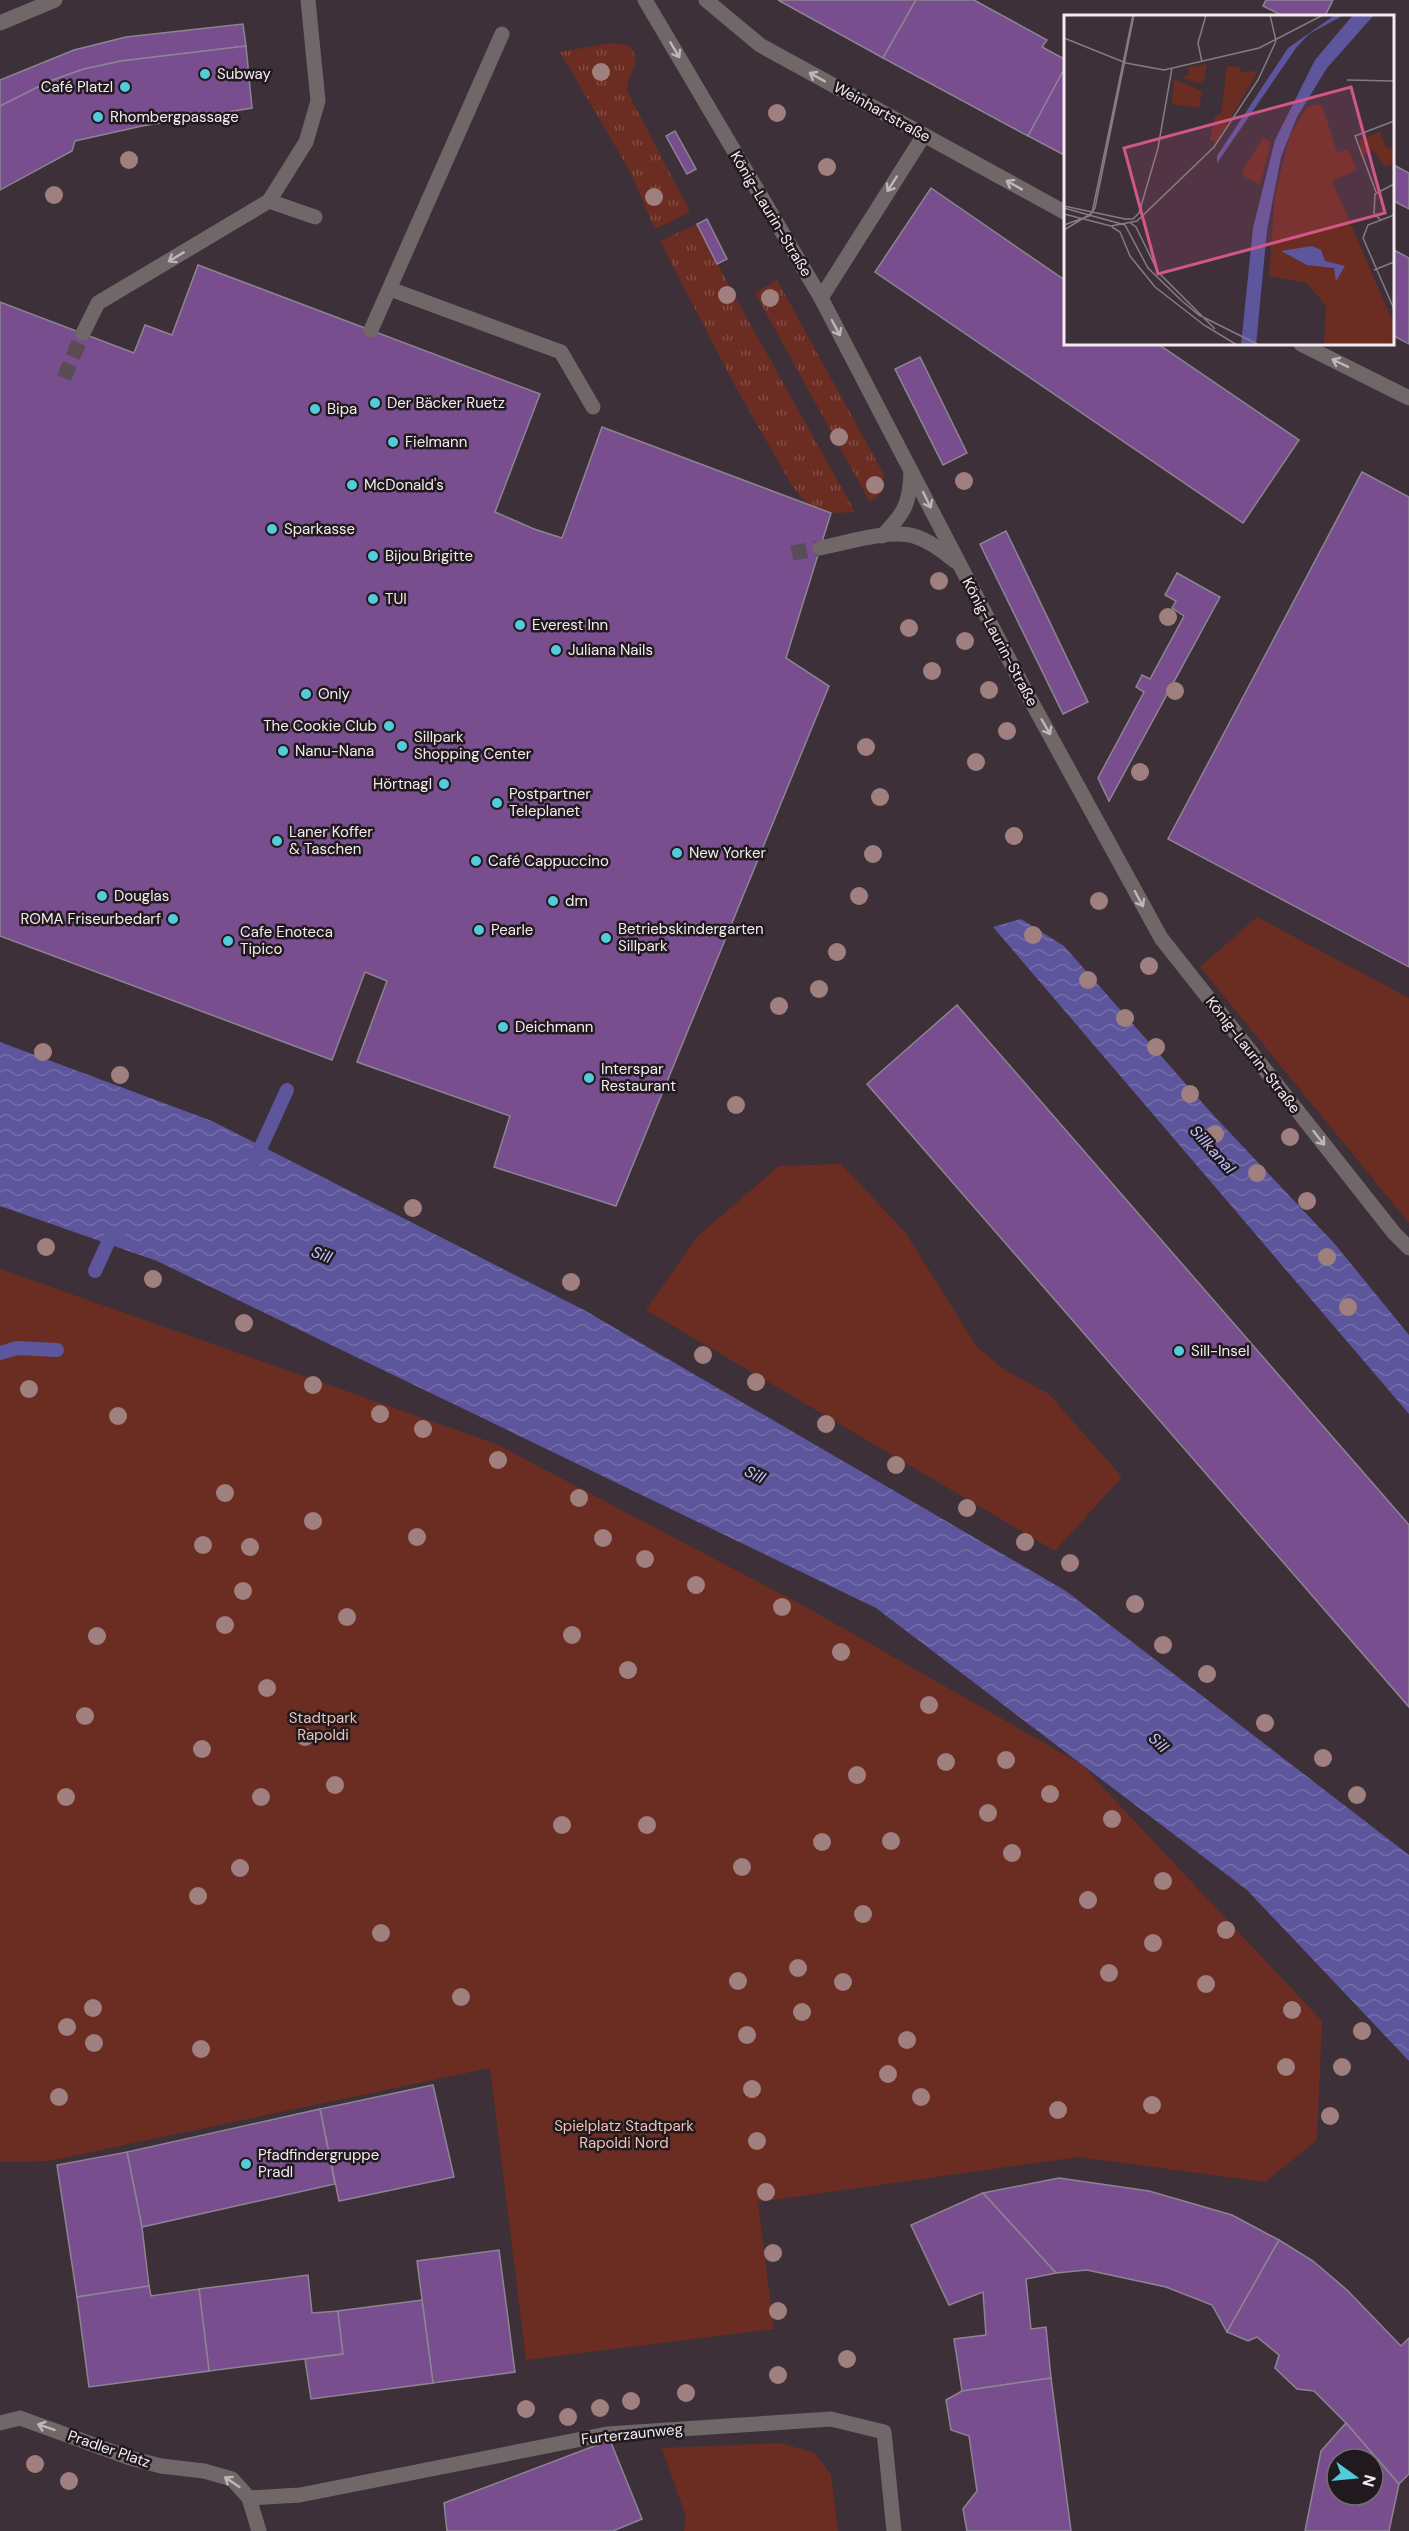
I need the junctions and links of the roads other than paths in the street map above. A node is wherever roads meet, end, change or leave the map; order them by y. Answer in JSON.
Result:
{"nodes":[{"id":1,"x":55,"y":0,"type":"edge"},
{"id":2,"x":308,"y":0,"type":"edge"},
{"id":3,"x":645,"y":0,"type":"edge"},
{"id":4,"x":706,"y":0,"type":"edge"},
{"id":5,"x":0,"y":23,"type":"edge"},
{"id":6,"x":502,"y":34,"type":"dead end"},
{"id":7,"x":924,"y":135,"type":"junction"},
{"id":8,"x":269,"y":201,"type":"junction"},
{"id":9,"x":1064,"y":212,"type":"edge"},
{"id":10,"x":315,"y":217,"type":"dead end"},
{"id":11,"x":390,"y":289,"type":"junction"},
{"id":12,"x":820,"y":298,"type":"junction"},
{"id":13,"x":371,"y":330,"type":"dead end"},
{"id":14,"x":83,"y":333,"type":"tunnel mouth"},
{"id":15,"x":1303,"y":345,"type":"edge"},
{"id":16,"x":1409,"y":398,"type":"edge"},
{"id":17,"x":593,"y":407,"type":"dead end"},
{"id":18,"x":911,"y":468,"type":"junction"},
{"id":19,"x":882,"y":536,"type":"junction"},
{"id":20,"x":820,"y":548,"type":"tunnel mouth"},
{"id":21,"x":959,"y":565,"type":"junction"},
{"id":22,"x":1409,"y":1248,"type":"edge"},
{"id":23,"x":0,"y":2423,"type":"edge"},
{"id":24,"x":249,"y":2498,"type":"junction"},
{"id":25,"x":259,"y":2531,"type":"edge"},
{"id":26,"x":894,"y":2531,"type":"edge"}],
"edges":[{"from":1,"to":5,"type":"street"},
{"from":2,"to":8,"type":"street"},
{"from":3,"to":12,"type":"street","name":"König-Laurin-Straße","one_way":true},
{"from":7,"to":4,"type":"street","name":"Weinhartstraße","one_way":true},
{"from":6,"to":11,"type":"street"},
{"from":9,"to":7,"type":"street","name":"Weinhartstraße","one_way":true},
{"from":7,"to":12,"type":"street","one_way":true},
{"from":8,"to":10,"type":"street"},
{"from":8,"to":14,"type":"street","one_way":true},
{"from":11,"to":13,"type":"street"},
{"from":11,"to":17,"type":"street"},
{"from":12,"to":18,"type":"street","name":"König-Laurin-Straße","one_way":true},
{"from":16,"to":15,"type":"street","one_way":true},
{"from":18,"to":19,"type":"street"},
{"from":18,"to":21,"type":"street","name":"König-Laurin-Straße","one_way":true},
{"from":19,"to":20,"type":"street"},
{"from":19,"to":21,"type":"street"},
{"from":21,"to":22,"type":"street","name":"König-Laurin-Straße","one_way":true},
{"from":24,"to":23,"type":"street","name":"Pradler Platz","one_way":true},
{"from":24,"to":25,"type":"street","name":"Pradler Platz"},
{"from":24,"to":26,"type":"street","name":"Furterzaunweg"}]}
